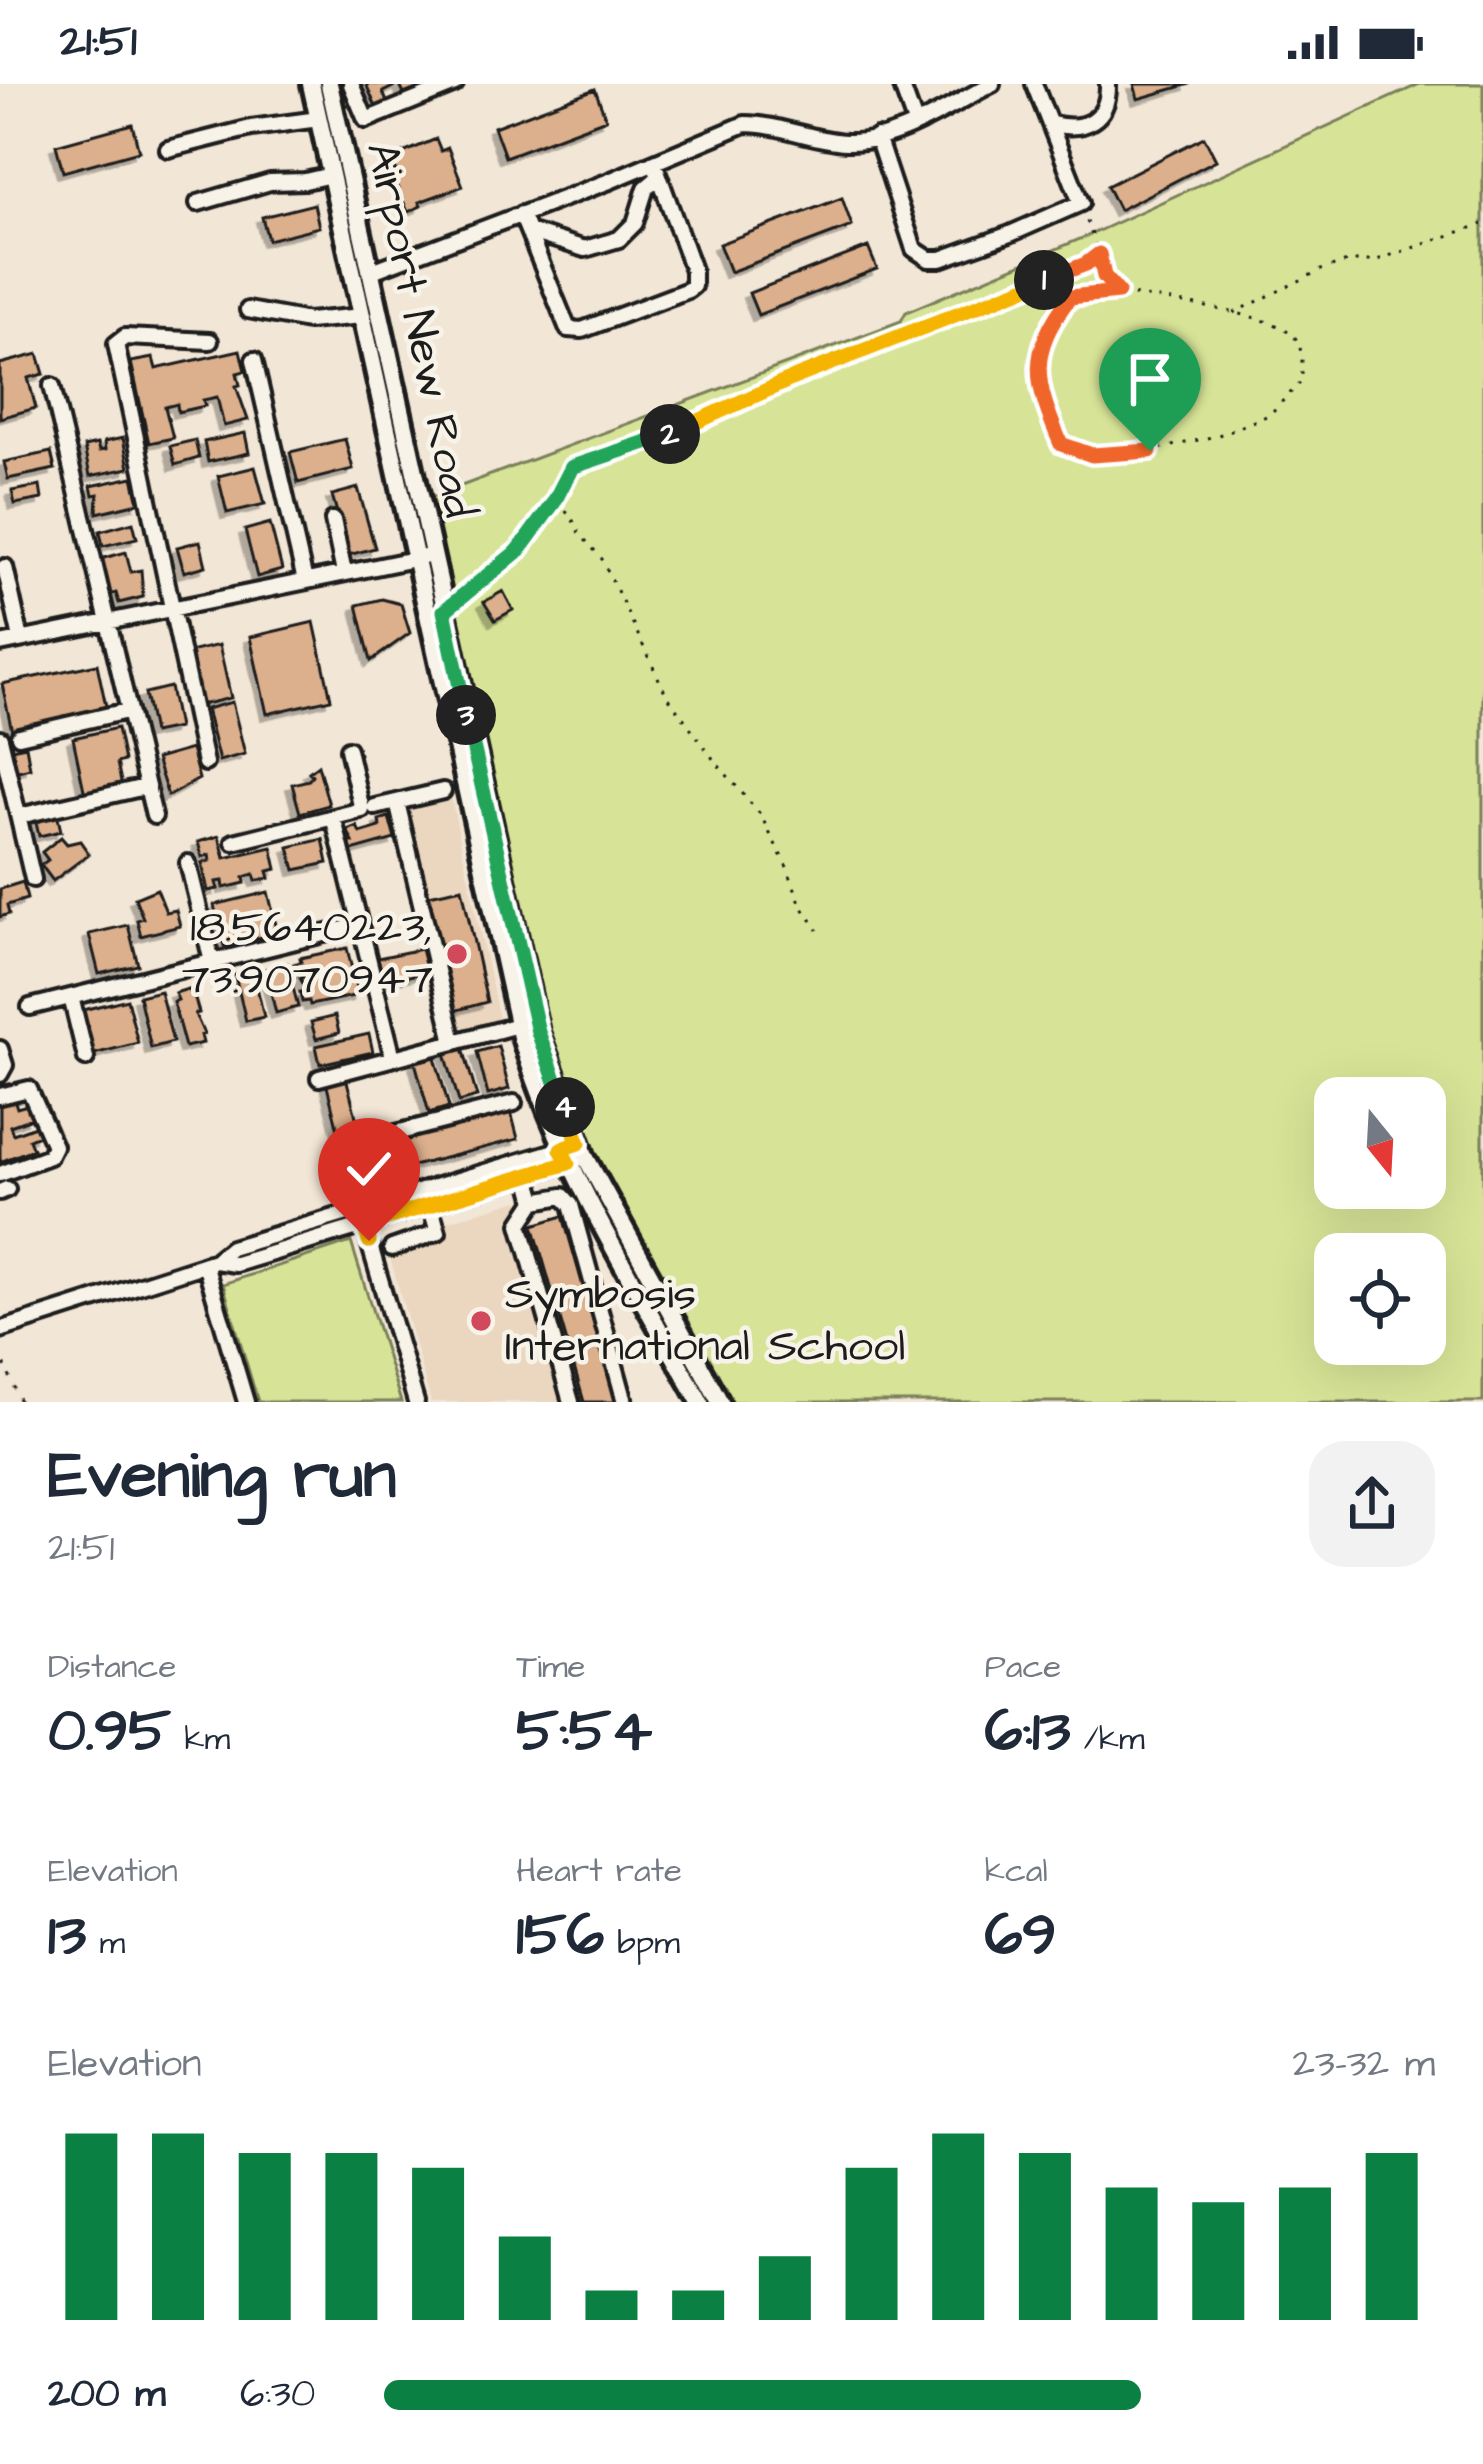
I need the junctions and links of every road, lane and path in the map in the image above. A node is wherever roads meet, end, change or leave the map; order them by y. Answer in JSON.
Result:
{"nodes":[{"id":1,"x":310,"y":84,"type":"edge"},
{"id":2,"x":329,"y":84,"type":"edge"},
{"id":3,"x":351,"y":84,"type":"edge"},
{"id":4,"x":455,"y":84,"type":"edge"},
{"id":5,"x":901,"y":84,"type":"edge"},
{"id":6,"x":992,"y":84,"type":"edge"},
{"id":7,"x":1034,"y":84,"type":"edge"},
{"id":8,"x":1108,"y":84,"type":"edge"},
{"id":9,"x":319,"y":119,"type":"junction"},
{"id":10,"x":915,"y":123,"type":"junction"},
{"id":11,"x":1052,"y":124,"type":"junction"},
{"id":12,"x":877,"y":137,"type":"junction"},
{"id":13,"x":168,"y":149,"type":"dead end"},
{"id":14,"x":654,"y":162,"type":"junction"},
{"id":15,"x":331,"y":175,"type":"junction"},
{"id":16,"x":658,"y":178,"type":"junction"},
{"id":17,"x":198,"y":203,"type":"dead end"},
{"id":18,"x":1081,"y":203,"type":"junction"},
{"id":19,"x":521,"y":214,"type":"junction"},
{"id":20,"x":1483,"y":224,"type":"edge"},
{"id":21,"x":528,"y":231,"type":"junction"},
{"id":22,"x":1099,"y":254,"type":"junction"},
{"id":23,"x":372,"y":271,"type":"junction"},
{"id":24,"x":1118,"y":292,"type":"junction"},
{"id":25,"x":248,"y":310,"type":"dead end"},
{"id":26,"x":1232,"y":314,"type":"junction"},
{"id":27,"x":363,"y":316,"type":"junction"},
{"id":28,"x":210,"y":341,"type":"dead end"},
{"id":29,"x":254,"y":360,"type":"dead end"},
{"id":30,"x":52,"y":386,"type":"dead end"},
{"id":31,"x":554,"y":502,"type":"junction"},
{"id":32,"x":333,"y":520,"type":"dead end"},
{"id":33,"x":423,"y":557,"type":"junction"},
{"id":34,"x":5,"y":567,"type":"dead end"},
{"id":35,"x":344,"y":573,"type":"junction"},
{"id":36,"x":304,"y":581,"type":"junction"},
{"id":37,"x":172,"y":608,"type":"junction"},
{"id":38,"x":444,"y":611,"type":"junction"},
{"id":39,"x":105,"y":622,"type":"junction"},
{"id":40,"x":21,"y":639,"type":"junction"},
{"id":41,"x":0,"y":644,"type":"edge"},
{"id":42,"x":127,"y":711,"type":"junction"},
{"id":43,"x":19,"y":736,"type":"dead end"},
{"id":44,"x":0,"y":739,"type":"edge"},
{"id":45,"x":348,"y":749,"type":"dead end"},
{"id":46,"x":205,"y":763,"type":"dead end"},
{"id":47,"x":146,"y":788,"type":"junction"},
{"id":48,"x":442,"y":791,"type":"dead end"},
{"id":49,"x":398,"y":802,"type":"junction"},
{"id":50,"x":375,"y":807,"type":"dead end"},
{"id":51,"x":28,"y":814,"type":"dead end"},
{"id":52,"x":154,"y":816,"type":"dead end"},
{"id":53,"x":334,"y":820,"type":"junction"},
{"id":54,"x":234,"y":842,"type":"dead end"},
{"id":55,"x":188,"y":863,"type":"dead end"},
{"id":56,"x":33,"y":879,"type":"dead end"},
{"id":57,"x":359,"y":926,"type":"junction"},
{"id":58,"x":818,"y":930,"type":"dead end"},
{"id":59,"x":212,"y":962,"type":"junction"},
{"id":60,"x":70,"y":997,"type":"junction"},
{"id":61,"x":30,"y":1006,"type":"dead end"},
{"id":62,"x":518,"y":1025,"type":"junction"},
{"id":63,"x":454,"y":1042,"type":"junction"},
{"id":64,"x":0,"y":1049,"type":"edge"},
{"id":65,"x":86,"y":1058,"type":"dead end"},
{"id":66,"x":393,"y":1058,"type":"junction"},
{"id":67,"x":0,"y":1074,"type":"edge"},
{"id":68,"x":319,"y":1078,"type":"dead end"},
{"id":69,"x":0,"y":1096,"type":"edge"},
{"id":70,"x":514,"y":1103,"type":"dead end"},
{"id":71,"x":574,"y":1153,"type":"junction"},
{"id":72,"x":0,"y":1174,"type":"edge"},
{"id":73,"x":528,"y":1176,"type":"junction"},
{"id":74,"x":535,"y":1201,"type":"junction"},
{"id":75,"x":430,"y":1205,"type":"junction"},
{"id":76,"x":363,"y":1217,"type":"junction"},
{"id":77,"x":392,"y":1248,"type":"dead end"},
{"id":78,"x":210,"y":1262,"type":"junction"},
{"id":79,"x":0,"y":1330,"type":"edge"},
{"id":80,"x":0,"y":1353,"type":"edge"},
{"id":81,"x":20,"y":1402,"type":"edge"},
{"id":82,"x":246,"y":1402,"type":"edge"},
{"id":83,"x":416,"y":1402,"type":"edge"},
{"id":84,"x":571,"y":1402,"type":"edge"},
{"id":85,"x":625,"y":1402,"type":"edge"},
{"id":86,"x":700,"y":1402,"type":"edge"},
{"id":87,"x":721,"y":1402,"type":"edge"}],
"edges":[{"from":1,"to":9,"type":"main road","name":"Airport New Road"},
{"from":2,"to":23,"type":"main road","name":"Airport New Road"},
{"from":3,"to":4,"type":"street"},
{"from":5,"to":10,"type":"street"},
{"from":6,"to":10,"type":"street"},
{"from":7,"to":11,"type":"street"},
{"from":8,"to":11,"type":"street"},
{"from":9,"to":13,"type":"street"},
{"from":9,"to":15,"type":"main road","name":"Airport New Road"},
{"from":10,"to":12,"type":"street"},
{"from":11,"to":18,"type":"street"},
{"from":12,"to":14,"type":"street"},
{"from":12,"to":18,"type":"street"},
{"from":14,"to":16,"type":"street"},
{"from":14,"to":19,"type":"street"},
{"from":15,"to":17,"type":"street"},
{"from":15,"to":27,"type":"main road","name":"Airport New Road"},
{"from":16,"to":21,"type":"street"},
{"from":16,"to":21,"type":"street"},
{"from":18,"to":22,"type":"path"},
{"from":19,"to":21,"type":"street"},
{"from":19,"to":23,"type":"street"},
{"from":20,"to":26,"type":"path"},
{"from":22,"to":24,"type":"path"},
{"from":22,"to":31,"type":"path"},
{"from":23,"to":33,"type":"main road","name":"Airport New Road"},
{"from":24,"to":26,"type":"path"},
{"from":24,"to":26,"type":"path"},
{"from":25,"to":27,"type":"street"},
{"from":27,"to":33,"type":"main road","name":"Airport New Road"},
{"from":28,"to":37,"type":"street"},
{"from":29,"to":36,"type":"street"},
{"from":30,"to":39,"type":"street"},
{"from":31,"to":38,"type":"path"},
{"from":31,"to":58,"type":"path"},
{"from":32,"to":35,"type":"street"},
{"from":33,"to":35,"type":"street"},
{"from":33,"to":38,"type":"main road","name":"Airport New Road"},
{"from":33,"to":62,"type":"main road","name":"Airport New Road"},
{"from":34,"to":40,"type":"street"},
{"from":35,"to":36,"type":"street"},
{"from":36,"to":37,"type":"street"},
{"from":37,"to":39,"type":"street"},
{"from":37,"to":46,"type":"street"},
{"from":38,"to":71,"type":"main road","name":"Airport New Road"},
{"from":39,"to":40,"type":"street"},
{"from":39,"to":42,"type":"street"},
{"from":40,"to":41,"type":"street"},
{"from":42,"to":43,"type":"street"},
{"from":42,"to":47,"type":"street"},
{"from":44,"to":56,"type":"street"},
{"from":45,"to":53,"type":"street"},
{"from":47,"to":51,"type":"street"},
{"from":47,"to":52,"type":"street"},
{"from":48,"to":49,"type":"street"},
{"from":49,"to":50,"type":"street"},
{"from":49,"to":63,"type":"street"},
{"from":53,"to":54,"type":"street"},
{"from":53,"to":57,"type":"street"},
{"from":55,"to":59,"type":"street"},
{"from":57,"to":59,"type":"street"},
{"from":57,"to":66,"type":"street"},
{"from":59,"to":60,"type":"street"},
{"from":60,"to":61,"type":"street"},
{"from":60,"to":65,"type":"street"},
{"from":62,"to":63,"type":"street"},
{"from":62,"to":71,"type":"main road","name":"Airport New Road"},
{"from":63,"to":66,"type":"street"},
{"from":64,"to":67,"type":"street"},
{"from":66,"to":68,"type":"street"},
{"from":69,"to":72,"type":"street"},
{"from":70,"to":76,"type":"street"},
{"from":71,"to":73,"type":"street"},
{"from":71,"to":76,"type":"street"},
{"from":71,"to":86,"type":"main road","name":"Airport New Road"},
{"from":71,"to":87,"type":"main road","name":"Airport New Road"},
{"from":73,"to":74,"type":"street"},
{"from":73,"to":75,"type":"street"},
{"from":74,"to":84,"type":"street"},
{"from":74,"to":85,"type":"street"},
{"from":75,"to":76,"type":"street"},
{"from":75,"to":77,"type":"street"},
{"from":76,"to":78,"type":"street"},
{"from":76,"to":83,"type":"street"},
{"from":78,"to":79,"type":"street"},
{"from":78,"to":82,"type":"street"},
{"from":80,"to":81,"type":"path"}]}
